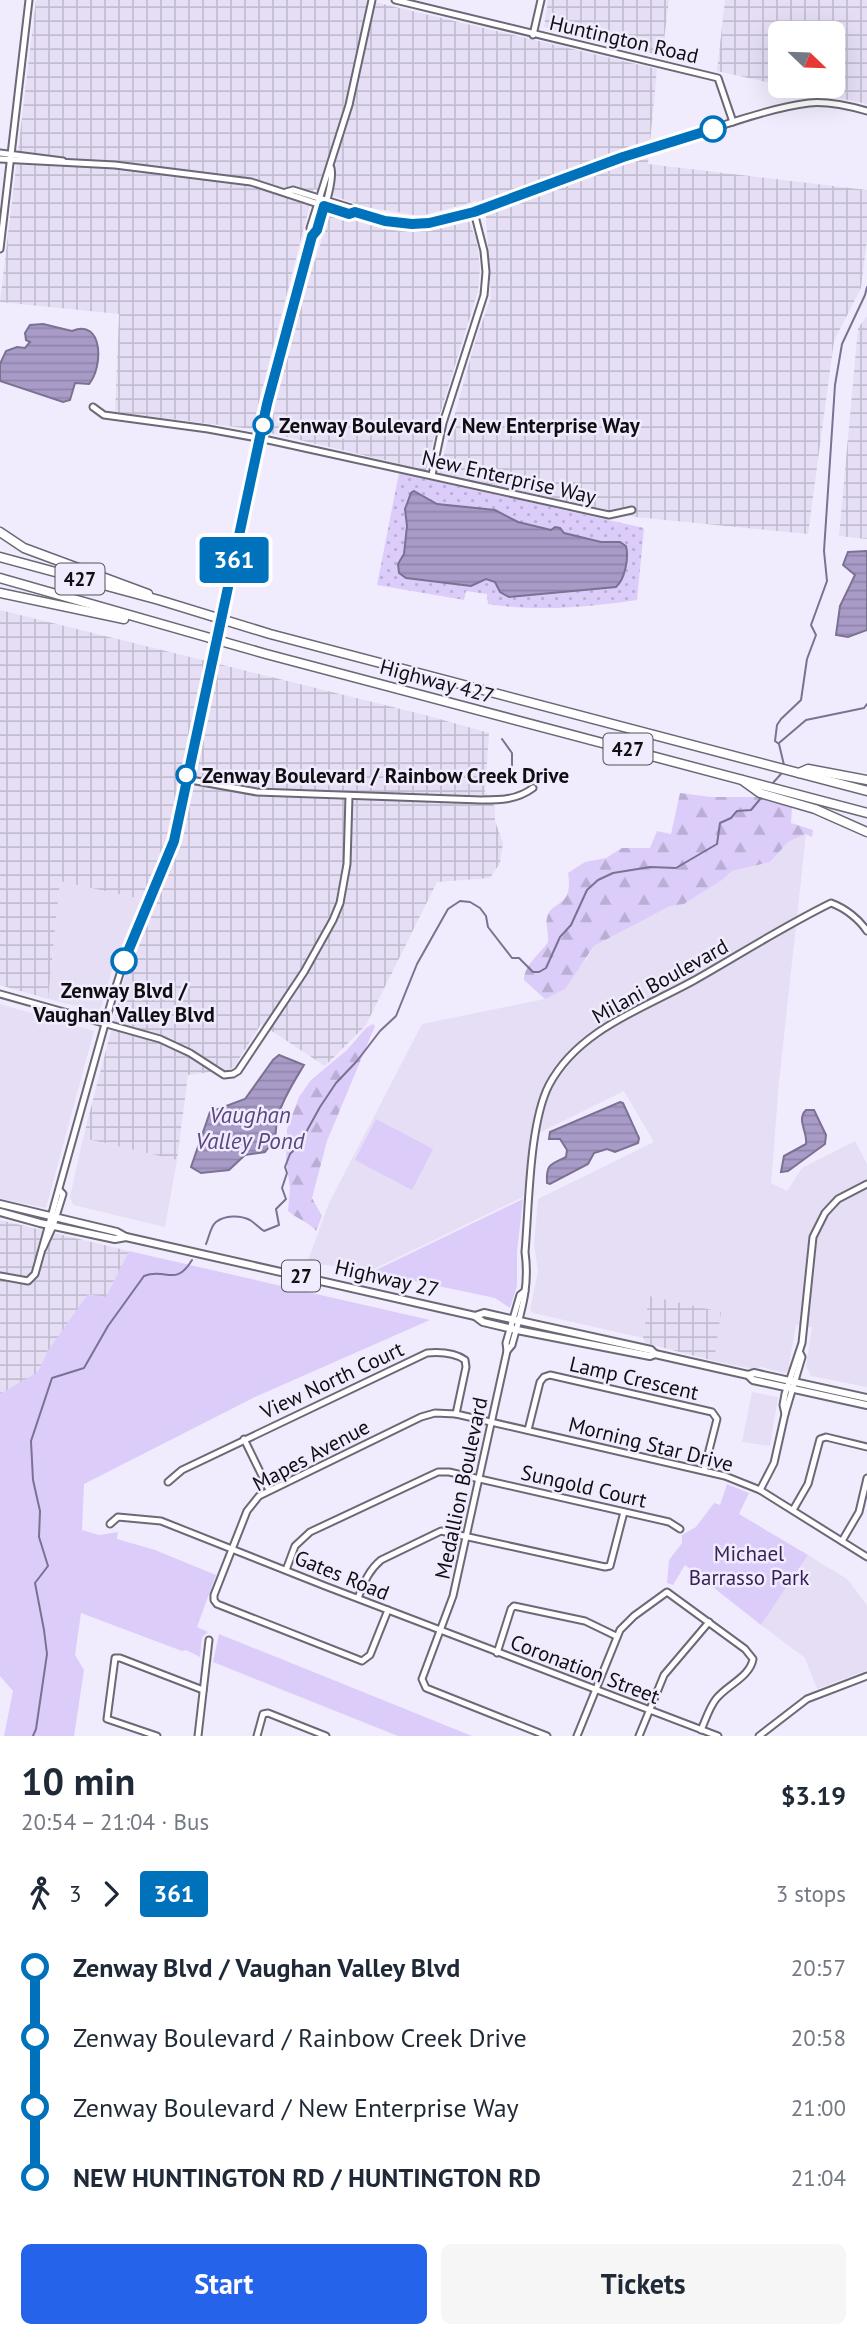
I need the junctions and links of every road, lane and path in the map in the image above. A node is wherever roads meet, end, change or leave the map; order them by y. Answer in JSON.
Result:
{"nodes":[{"id":1,"x":29,"y":0,"type":"edge"},
{"id":2,"x":372,"y":0,"type":"edge"},
{"id":3,"x":395,"y":0,"type":"edge"},
{"id":4,"x":541,"y":0,"type":"edge"},
{"id":5,"x":533,"y":34,"type":"junction"},
{"id":6,"x":867,"y":111,"type":"edge"},
{"id":7,"x":733,"y":122,"type":"junction"},
{"id":8,"x":0,"y":153,"type":"edge"},
{"id":9,"x":10,"y":158,"type":"junction"},
{"id":10,"x":0,"y":159,"type":"edge"},
{"id":11,"x":321,"y":202,"type":"junction"},
{"id":12,"x":474,"y":212,"type":"junction"},
{"id":13,"x":0,"y":250,"type":"edge"},
{"id":14,"x":93,"y":407,"type":"dead end"},
{"id":15,"x":260,"y":439,"type":"junction"},
{"id":16,"x":432,"y":475,"type":"junction"},
{"id":17,"x":632,"y":510,"type":"dead end"},
{"id":18,"x":0,"y":533,"type":"edge"},
{"id":19,"x":0,"y":557,"type":"edge"},
{"id":20,"x":0,"y":578,"type":"edge"},
{"id":21,"x":0,"y":593,"type":"edge"},
{"id":22,"x":159,"y":600,"type":"junction"},
{"id":23,"x":171,"y":628,"type":"junction"},
{"id":24,"x":799,"y":773,"type":"junction"},
{"id":25,"x":185,"y":779,"type":"junction"},
{"id":26,"x":867,"y":780,"type":"edge"},
{"id":27,"x":757,"y":787,"type":"junction"},
{"id":28,"x":533,"y":788,"type":"dead end"},
{"id":29,"x":867,"y":791,"type":"edge"},
{"id":30,"x":349,"y":796,"type":"junction"},
{"id":31,"x":867,"y":813,"type":"edge"},
{"id":32,"x":867,"y":832,"type":"edge"},
{"id":33,"x":867,"y":931,"type":"edge"},
{"id":34,"x":0,"y":994,"type":"edge"},
{"id":35,"x":105,"y":1023,"type":"junction"},
{"id":36,"x":867,"y":1184,"type":"edge"},
{"id":37,"x":0,"y":1204,"type":"edge"},
{"id":38,"x":0,"y":1212,"type":"edge"},
{"id":39,"x":52,"y":1222,"type":"junction"},
{"id":40,"x":0,"y":1276,"type":"edge"},
{"id":41,"x":475,"y":1316,"type":"junction"},
{"id":42,"x":516,"y":1320,"type":"junction"},
{"id":43,"x":513,"y":1329,"type":"junction"},
{"id":44,"x":655,"y":1354,"type":"junction"},
{"id":45,"x":792,"y":1385,"type":"junction"},
{"id":46,"x":867,"y":1398,"type":"edge"},
{"id":47,"x":867,"y":1405,"type":"edge"},
{"id":48,"x":456,"y":1414,"type":"junction"},
{"id":49,"x":492,"y":1422,"type":"junction"},
{"id":50,"x":528,"y":1430,"type":"junction"},
{"id":51,"x":244,"y":1439,"type":"junction"},
{"id":52,"x":867,"y":1447,"type":"edge"},
{"id":53,"x":704,"y":1470,"type":"junction"},
{"id":54,"x":867,"y":1478,"type":"edge"},
{"id":55,"x":479,"y":1479,"type":"junction"},
{"id":56,"x":168,"y":1482,"type":"dead end"},
{"id":57,"x":269,"y":1490,"type":"junction"},
{"id":58,"x":760,"y":1490,"type":"junction"},
{"id":59,"x":793,"y":1510,"type":"junction"},
{"id":60,"x":624,"y":1512,"type":"junction"},
{"id":61,"x":110,"y":1524,"type":"dead end"},
{"id":62,"x":680,"y":1529,"type":"dead end"},
{"id":63,"x":467,"y":1536,"type":"junction"},
{"id":64,"x":842,"y":1541,"type":"junction"},
{"id":65,"x":232,"y":1548,"type":"junction"},
{"id":66,"x":867,"y":1558,"type":"edge"},
{"id":67,"x":286,"y":1570,"type":"junction"},
{"id":68,"x":358,"y":1598,"type":"junction"},
{"id":69,"x":388,"y":1610,"type":"junction"},
{"id":70,"x":709,"y":1622,"type":"junction"},
{"id":71,"x":441,"y":1631,"type":"junction"},
{"id":72,"x":617,"y":1636,"type":"junction"},
{"id":73,"x":209,"y":1640,"type":"dead end"},
{"id":74,"x":497,"y":1653,"type":"junction"},
{"id":75,"x":867,"y":1676,"type":"edge"},
{"id":76,"x":596,"y":1689,"type":"junction"},
{"id":77,"x":203,"y":1690,"type":"junction"},
{"id":78,"x":649,"y":1709,"type":"junction"},
{"id":79,"x":701,"y":1730,"type":"junction"},
{"id":80,"x":319,"y":1735,"type":"edge"},
{"id":81,"x":157,"y":1736,"type":"edge"},
{"id":82,"x":198,"y":1736,"type":"edge"},
{"id":83,"x":257,"y":1736,"type":"edge"},
{"id":84,"x":327,"y":1736,"type":"edge"},
{"id":85,"x":547,"y":1736,"type":"edge"},
{"id":86,"x":577,"y":1736,"type":"edge"},
{"id":87,"x":639,"y":1736,"type":"edge"},
{"id":88,"x":718,"y":1736,"type":"edge"},
{"id":89,"x":759,"y":1736,"type":"edge"}],
"edges":[{"from":1,"to":9,"type":"street"},
{"from":2,"to":11,"type":"street"},
{"from":3,"to":5,"type":"street","name":"Huntington Road"},
{"from":4,"to":5,"type":"street"},
{"from":5,"to":7,"type":"street","name":"Huntington Road"},
{"from":6,"to":7,"type":"street"},
{"from":7,"to":12,"type":"street"},
{"from":8,"to":9,"type":"street"},
{"from":9,"to":10,"type":"street"},
{"from":9,"to":11,"type":"street"},
{"from":9,"to":13,"type":"street"},
{"from":11,"to":12,"type":"street"},
{"from":11,"to":15,"type":"street"},
{"from":12,"to":16,"type":"street"},
{"from":14,"to":15,"type":"street","name":"New Enterprise Way"},
{"from":15,"to":16,"type":"street","name":"New Enterprise Way"},
{"from":15,"to":25,"type":"street","bridge":true},
{"from":16,"to":17,"type":"street","name":"New Enterprise Way"},
{"from":18,"to":22,"type":"highway"},
{"from":19,"to":22,"type":"highway","name":"Highway 427","number":"427"},
{"from":20,"to":23,"type":"highway","name":"Highway 427","number":"427"},
{"from":21,"to":23,"type":"highway"},
{"from":22,"to":24,"type":"highway","name":"Highway 427","number":"427"},
{"from":23,"to":27,"type":"highway","name":"Highway 427","number":"427"},
{"from":24,"to":26,"type":"highway"},
{"from":24,"to":29,"type":"highway","name":"Highway 427","number":"427"},
{"from":25,"to":30,"type":"street"},
{"from":25,"to":35,"type":"street"},
{"from":27,"to":31,"type":"highway","name":"Highway 427","number":"427"},
{"from":27,"to":32,"type":"highway"},
{"from":28,"to":30,"type":"street"},
{"from":30,"to":35,"type":"street"},
{"from":33,"to":42,"type":"street","name":"Milani Boulevard"},
{"from":34,"to":35,"type":"street"},
{"from":35,"to":39,"type":"street"},
{"from":36,"to":45,"type":"street"},
{"from":37,"to":39,"type":"main road","name":"Highway 27","number":"27"},
{"from":38,"to":39,"type":"main road","name":"Highway 27","number":"27"},
{"from":39,"to":40,"type":"street"},
{"from":39,"to":41,"type":"main road","name":"Highway 27","number":"27"},
{"from":41,"to":42,"type":"main road","name":"Highway 27","number":"27"},
{"from":41,"to":43,"type":"main road","name":"Highway 27","number":"27"},
{"from":42,"to":43,"type":"street","name":"Medallion Boulevard"},
{"from":42,"to":44,"type":"main road","name":"Highway 27","number":"27"},
{"from":43,"to":44,"type":"main road","name":"Highway 27","number":"27"},
{"from":43,"to":49,"type":"street","name":"Medallion Boulevard"},
{"from":44,"to":45,"type":"main road","name":"Highway 27","number":"27"},
{"from":45,"to":46,"type":"main road","name":"Highway 27","number":"27"},
{"from":45,"to":47,"type":"main road","name":"Highway 27","number":"27"},
{"from":45,"to":58,"type":"street"},
{"from":48,"to":49,"type":"street","name":"Mapes Avenue"},
{"from":48,"to":51,"type":"street","name":"View North Court"},
{"from":48,"to":57,"type":"street","name":"Mapes Avenue"},
{"from":49,"to":50,"type":"street","name":"Morning Star Drive"},
{"from":49,"to":55,"type":"street","name":"Medallion Boulevard"},
{"from":50,"to":53,"type":"street","name":"Morning Star Drive"},
{"from":50,"to":53,"type":"street","name":"Lamp Crescent"},
{"from":51,"to":56,"type":"street","name":"View North Court"},
{"from":51,"to":57,"type":"street"},
{"from":52,"to":59,"type":"street"},
{"from":53,"to":58,"type":"street","name":"Morning Star Drive"},
{"from":54,"to":64,"type":"street"},
{"from":55,"to":60,"type":"street","name":"Sungold Court"},
{"from":55,"to":63,"type":"street","name":"Medallion Boulevard"},
{"from":55,"to":67,"type":"street","name":"Sungold Court"},
{"from":57,"to":65,"type":"street","name":"Mapes Avenue"},
{"from":58,"to":59,"type":"street","name":"Morning Star Drive"},
{"from":59,"to":64,"type":"street","name":"Morning Star Drive"},
{"from":60,"to":62,"type":"street","name":"Sungold Court"},
{"from":60,"to":63,"type":"street"},
{"from":61,"to":65,"type":"street","name":"Gates Road"},
{"from":63,"to":68,"type":"street"},
{"from":63,"to":71,"type":"street","name":"Medallion Boulevard"},
{"from":64,"to":66,"type":"street","name":"Morning Star Drive"},
{"from":65,"to":67,"type":"street","name":"Gates Road"},
{"from":65,"to":69,"type":"street","name":"Mapes Avenue"},
{"from":67,"to":68,"type":"street","name":"Gates Road"},
{"from":68,"to":69,"type":"street","name":"Gates Road"},
{"from":69,"to":71,"type":"street","name":"Gates Road"},
{"from":70,"to":72,"type":"street"},
{"from":70,"to":78,"type":"street"},
{"from":70,"to":79,"type":"street"},
{"from":71,"to":74,"type":"street","name":"Coronation Street"},
{"from":71,"to":85,"type":"street","name":"Medallion Boulevard"},
{"from":72,"to":74,"type":"street"},
{"from":72,"to":76,"type":"street"},
{"from":73,"to":77,"type":"street"},
{"from":74,"to":76,"type":"street","name":"Coronation Street"},
{"from":75,"to":89,"type":"street"},
{"from":76,"to":78,"type":"street","name":"Coronation Street"},
{"from":76,"to":86,"type":"street"},
{"from":77,"to":81,"type":"street"},
{"from":77,"to":82,"type":"street"},
{"from":78,"to":79,"type":"street","name":"Coronation Street"},
{"from":78,"to":87,"type":"street"},
{"from":79,"to":88,"type":"street","name":"Coronation Street"},
{"from":80,"to":83,"type":"street"},
{"from":80,"to":84,"type":"street"}]}
